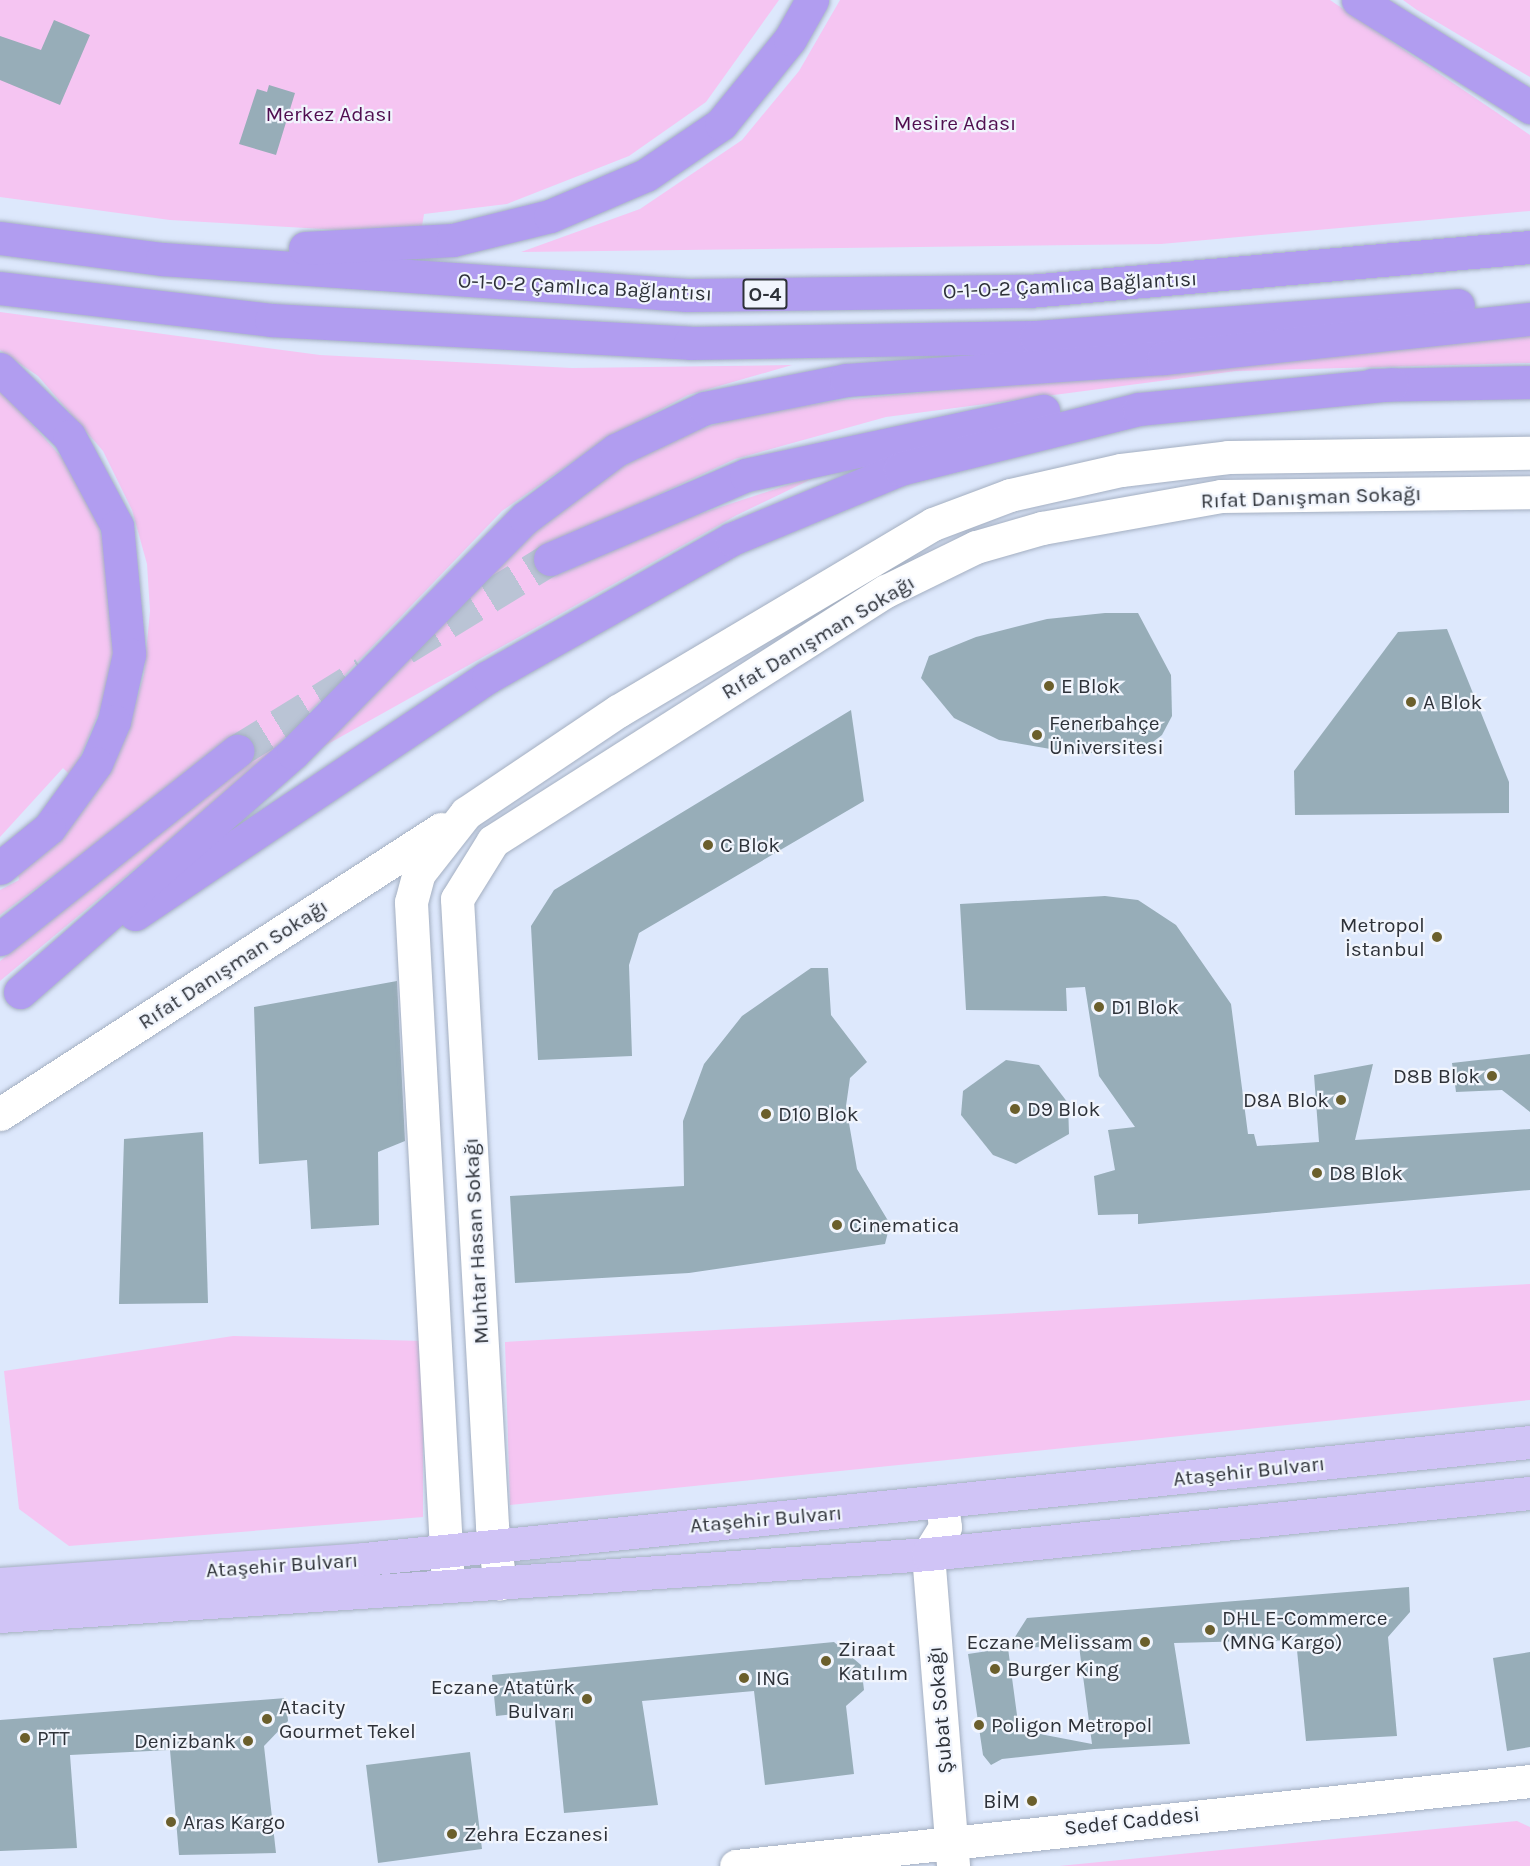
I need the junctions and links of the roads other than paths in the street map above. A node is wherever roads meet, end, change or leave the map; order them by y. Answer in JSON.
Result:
{"nodes":[{"id":1,"x":812,"y":0,"type":"edge"},
{"id":2,"x":1358,"y":0,"type":"edge"},
{"id":3,"x":1530,"y":107,"type":"edge"},
{"id":4,"x":0,"y":224,"type":"edge"},
{"id":5,"x":0,"y":238,"type":"edge"},
{"id":6,"x":1530,"y":247,"type":"edge"},
{"id":7,"x":0,"y":288,"type":"edge"},
{"id":8,"x":1530,"y":299,"type":"edge"},
{"id":9,"x":1530,"y":319,"type":"edge"},
{"id":10,"x":0,"y":369,"type":"edge"},
{"id":11,"x":1530,"y":382,"type":"edge"},
{"id":12,"x":1392,"y":384,"type":"junction"},
{"id":13,"x":1530,"y":453,"type":"edge"},
{"id":14,"x":1530,"y":492,"type":"edge"},
{"id":15,"x":550,"y":559,"type":"tunnel mouth"},
{"id":16,"x":237,"y":751,"type":"tunnel mouth"},
{"id":17,"x":466,"y":813,"type":"junction"},
{"id":18,"x":0,"y":868,"type":"edge"},
{"id":19,"x":377,"y":871,"type":"junction"},
{"id":20,"x":419,"y":873,"type":"junction"},
{"id":21,"x":457,"y":899,"type":"junction"},
{"id":22,"x":0,"y":939,"type":"edge"},
{"id":23,"x":10,"y":999,"type":"edge"},
{"id":24,"x":0,"y":1114,"type":"edge"},
{"id":25,"x":1530,"y":1442,"type":"edge"},
{"id":26,"x":1530,"y":1493,"type":"edge"},
{"id":27,"x":942,"y":1503,"type":"junction"},
{"id":28,"x":496,"y":1545,"type":"junction"},
{"id":29,"x":447,"y":1550,"type":"junction"},
{"id":30,"x":928,"y":1554,"type":"junction"},
{"id":31,"x":500,"y":1583,"type":"junction"},
{"id":32,"x":0,"y":1584,"type":"edge"},
{"id":33,"x":448,"y":1586,"type":"junction"},
{"id":34,"x":0,"y":1616,"type":"edge"},
{"id":35,"x":1530,"y":1781,"type":"edge"},
{"id":36,"x":952,"y":1852,"type":"edge"},
{"id":37,"x":736,"y":1866,"type":"edge"}],
"edges":[{"from":1,"to":4,"type":"highway"},
{"from":2,"to":3,"type":"highway"},
{"from":5,"to":6,"type":"highway","name":"O-1-O-2 Çamlıca Bağlantısı","number":"O-4"},
{"from":7,"to":8,"type":"highway","number":"O-4"},
{"from":9,"to":23,"type":"highway"},
{"from":10,"to":18,"type":"highway"},
{"from":11,"to":12,"type":"highway"},
{"from":12,"to":15,"type":"highway"},
{"from":12,"to":23,"type":"highway"},
{"from":13,"to":17,"type":"street","name":"Rıfat Danışman Sokağı"},
{"from":14,"to":21,"type":"street","name":"Rıfat Danışman Sokağı"},
{"from":16,"to":22,"type":"highway"},
{"from":17,"to":19,"type":"street","name":"Rıfat Danışman Sokağı"},
{"from":17,"to":20,"type":"street","name":"Rıfat Danışman Sokağı"},
{"from":19,"to":20,"type":"street"},
{"from":19,"to":24,"type":"street","name":"Rıfat Danışman Sokağı"},
{"from":20,"to":21,"type":"street"},
{"from":20,"to":29,"type":"street"},
{"from":21,"to":28,"type":"street","name":"Muhtar Hasan Sokağı"},
{"from":25,"to":27,"type":"main road","name":"Ataşehir Bulvarı"},
{"from":26,"to":30,"type":"main road","name":"Ataşehir Bulvarı"},
{"from":27,"to":28,"type":"main road","name":"Ataşehir Bulvarı"},
{"from":27,"to":30,"type":"street"},
{"from":28,"to":29,"type":"main road","name":"Ataşehir Bulvarı"},
{"from":28,"to":31,"type":"street","name":"Muhtar Hasan Sokağı"},
{"from":29,"to":32,"type":"main road","name":"Ataşehir Bulvarı"},
{"from":29,"to":33,"type":"street"},
{"from":30,"to":31,"type":"main road","name":"Ataşehir Bulvarı"},
{"from":30,"to":36,"type":"street","name":"Şubat Sokağı"},
{"from":31,"to":33,"type":"main road","name":"Ataşehir Bulvarı"},
{"from":33,"to":34,"type":"main road","name":"Ataşehir Bulvarı"},
{"from":35,"to":36,"type":"street","name":"Sedef Caddesi"},
{"from":36,"to":37,"type":"street","name":"Sedef Caddesi"}]}
